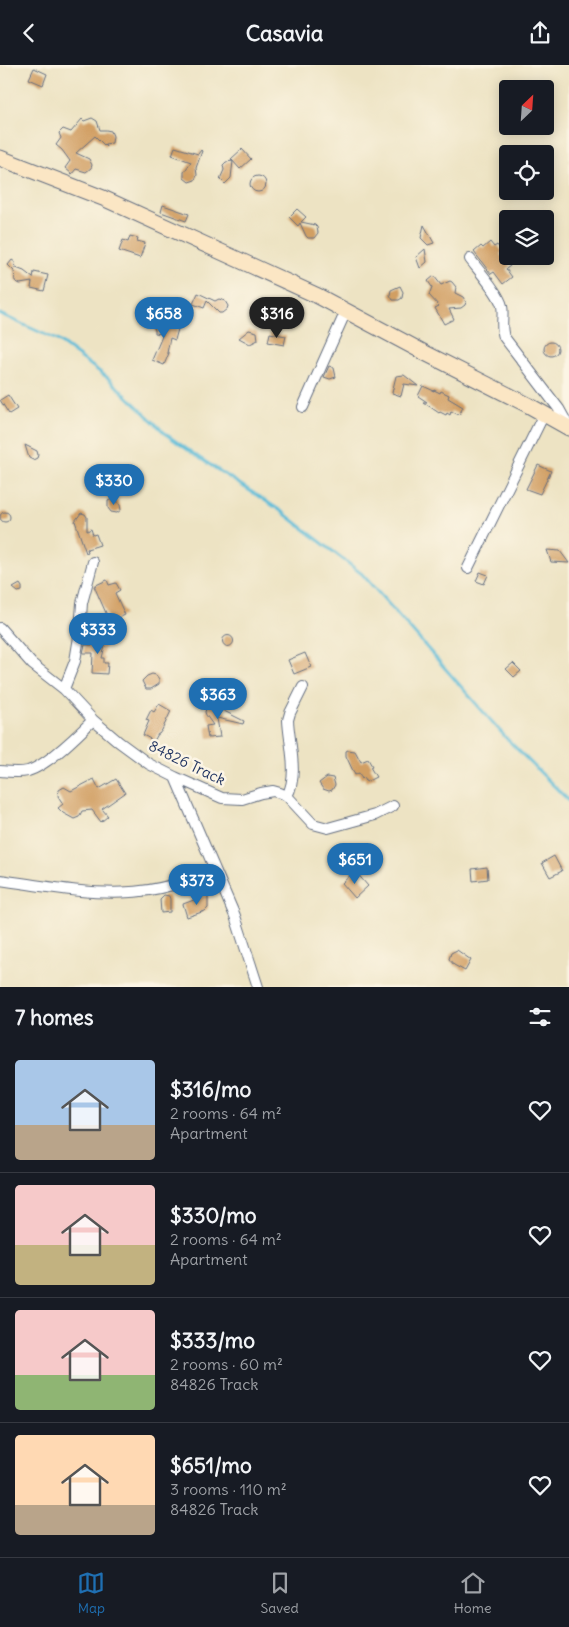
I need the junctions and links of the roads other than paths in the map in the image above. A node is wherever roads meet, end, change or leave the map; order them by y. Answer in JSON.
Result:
{"nodes":[{"id":1,"x":0,"y":158,"type":"edge"},
{"id":2,"x":470,"y":259,"type":"dead end"},
{"id":3,"x":346,"y":311,"type":"junction"},
{"id":4,"x":303,"y":407,"type":"dead end"},
{"id":5,"x":544,"y":414,"type":"junction"},
{"id":6,"x":569,"y":427,"type":"edge"},
{"id":7,"x":94,"y":562,"type":"dead end"},
{"id":8,"x":468,"y":568,"type":"dead end"},
{"id":9,"x":0,"y":627,"type":"edge"},
{"id":10,"x":303,"y":687,"type":"dead end"},
{"id":11,"x":64,"y":689,"type":"junction"},
{"id":12,"x":93,"y":720,"type":"junction"},
{"id":13,"x":0,"y":771,"type":"edge"},
{"id":14,"x":175,"y":777,"type":"junction"},
{"id":15,"x":287,"y":796,"type":"junction"},
{"id":16,"x":393,"y":806,"type":"dead end"},
{"id":17,"x":214,"y":867,"type":"junction"},
{"id":18,"x":0,"y":881,"type":"edge"},
{"id":19,"x":258,"y":987,"type":"edge"}],
"edges":[{"from":1,"to":3,"type":"street"},
{"from":2,"to":6,"type":"street"},
{"from":3,"to":4,"type":"street"},
{"from":3,"to":5,"type":"street"},
{"from":5,"to":6,"type":"street"},
{"from":5,"to":8,"type":"street"},
{"from":7,"to":11,"type":"street"},
{"from":9,"to":11,"type":"street","name":"84826 Track"},
{"from":10,"to":15,"type":"street"},
{"from":11,"to":12,"type":"street","name":"84826 Track"},
{"from":12,"to":13,"type":"street"},
{"from":12,"to":14,"type":"street","name":"84826 Track"},
{"from":14,"to":15,"type":"street","name":"84826 Track"},
{"from":14,"to":17,"type":"street"},
{"from":15,"to":16,"type":"street"},
{"from":17,"to":18,"type":"street"},
{"from":17,"to":19,"type":"street"}]}
